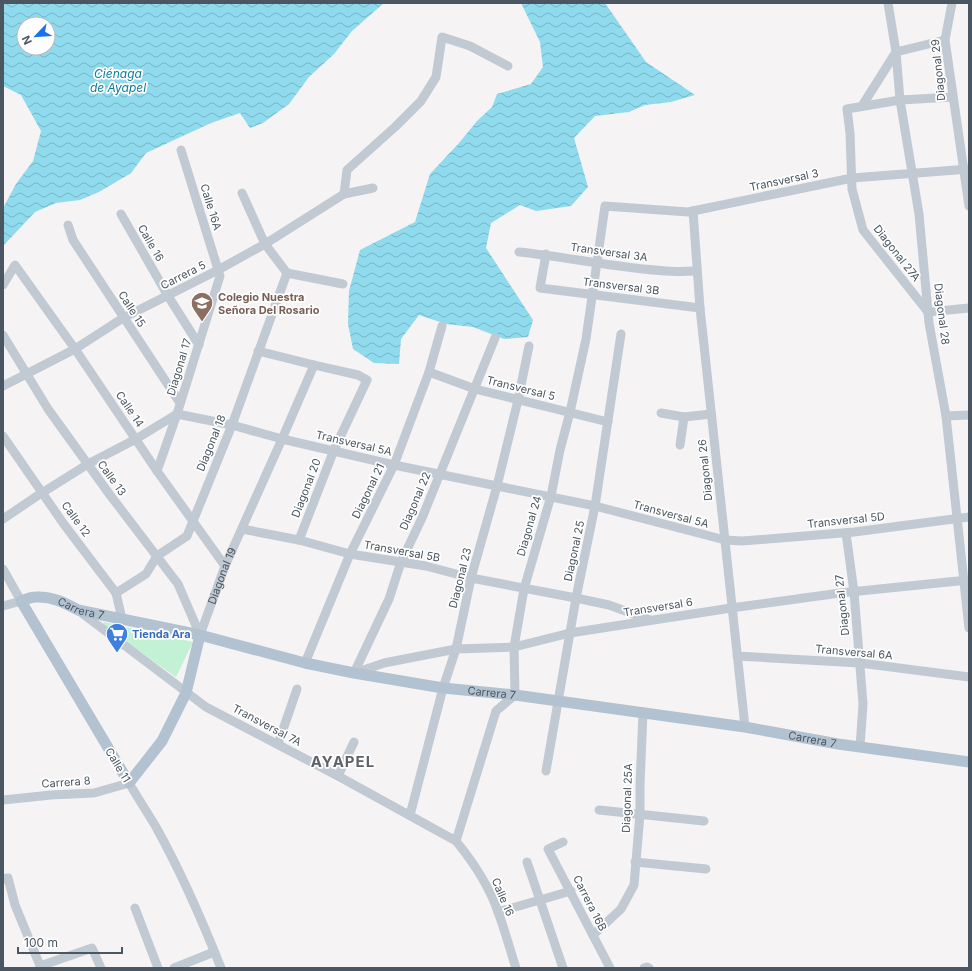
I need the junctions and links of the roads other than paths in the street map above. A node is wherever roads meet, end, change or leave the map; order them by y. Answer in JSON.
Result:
{"nodes":[{"id":1,"x":888,"y":3,"type":"edge"},
{"id":2,"x":952,"y":3,"type":"edge"},
{"id":3,"x":945,"y":40,"type":"junction"},
{"id":4,"x":896,"y":52,"type":"junction"},
{"id":5,"x":508,"y":66,"type":"dead end"},
{"id":6,"x":953,"y":97,"type":"junction"},
{"id":7,"x":900,"y":100,"type":"junction"},
{"id":8,"x":862,"y":106,"type":"junction"},
{"id":9,"x":181,"y":150,"type":"dead end"},
{"id":10,"x":966,"y":169,"type":"edge"},
{"id":11,"x":912,"y":174,"type":"junction"},
{"id":12,"x":852,"y":178,"type":"junction"},
{"id":13,"x":373,"y":188,"type":"dead end"},
{"id":14,"x":242,"y":192,"type":"dead end"},
{"id":15,"x":344,"y":194,"type":"junction"},
{"id":16,"x":605,"y":206,"type":"joint"},
{"id":17,"x":969,"y":206,"type":"edge"},
{"id":18,"x":693,"y":211,"type":"junction"},
{"id":19,"x":121,"y":214,"type":"dead end"},
{"id":20,"x":68,"y":225,"type":"dead end"},
{"id":21,"x":265,"y":244,"type":"junction"},
{"id":22,"x":519,"y":252,"type":"dead end"},
{"id":23,"x":546,"y":254,"type":"junction"},
{"id":24,"x":596,"y":263,"type":"junction"},
{"id":25,"x":218,"y":270,"type":"junction"},
{"id":26,"x":696,"y":271,"type":"junction"},
{"id":27,"x":287,"y":273,"type":"junction"},
{"id":28,"x":343,"y":284,"type":"dead end"},
{"id":29,"x":3,"y":285,"type":"edge"},
{"id":30,"x":592,"y":294,"type":"junction"},
{"id":31,"x":168,"y":296,"type":"junction"},
{"id":32,"x":700,"y":308,"type":"junction"},
{"id":33,"x":969,"y":308,"type":"edge"},
{"id":34,"x":928,"y":312,"type":"junction"},
{"id":35,"x":123,"y":318,"type":"junction"},
{"id":36,"x":442,"y":326,"type":"dead end"},
{"id":37,"x":621,"y":334,"type":"dead end"},
{"id":38,"x":3,"y":335,"type":"edge"},
{"id":39,"x":495,"y":338,"type":"dead end"},
{"id":40,"x":199,"y":345,"type":"junction"},
{"id":41,"x":529,"y":346,"type":"dead end"},
{"id":42,"x":75,"y":349,"type":"junction"},
{"id":43,"x":258,"y":351,"type":"junction"},
{"id":44,"x":314,"y":365,"type":"junction"},
{"id":45,"x":429,"y":372,"type":"junction"},
{"id":46,"x":27,"y":375,"type":"junction"},
{"id":47,"x":3,"y":386,"type":"edge"},
{"id":48,"x":475,"y":389,"type":"junction"},
{"id":49,"x":518,"y":400,"type":"junction"},
{"id":50,"x":180,"y":404,"type":"junction"},
{"id":51,"x":570,"y":412,"type":"junction"},
{"id":52,"x":661,"y":413,"type":"dead end"},
{"id":53,"x":177,"y":414,"type":"junction"},
{"id":54,"x":711,"y":414,"type":"junction"},
{"id":55,"x":969,"y":415,"type":"edge"},
{"id":56,"x":946,"y":416,"type":"junction"},
{"id":57,"x":684,"y":417,"type":"junction"},
{"id":58,"x":608,"y":422,"type":"junction"},
{"id":59,"x":232,"y":426,"type":"junction"},
{"id":60,"x":3,"y":436,"type":"edge"},
{"id":61,"x":136,"y":439,"type":"junction"},
{"id":62,"x":282,"y":439,"type":"junction"},
{"id":63,"x":680,"y":445,"type":"dead end"},
{"id":64,"x":334,"y":450,"type":"junction"},
{"id":65,"x":88,"y":464,"type":"junction"},
{"id":66,"x":394,"y":465,"type":"junction"},
{"id":67,"x":158,"y":471,"type":"junction"},
{"id":68,"x":440,"y":474,"type":"junction"},
{"id":69,"x":497,"y":486,"type":"junction"},
{"id":70,"x":42,"y":492,"type":"junction"},
{"id":71,"x":550,"y":496,"type":"junction"},
{"id":72,"x":595,"y":506,"type":"junction"},
{"id":73,"x":969,"y":517,"type":"edge"},
{"id":74,"x":3,"y":519,"type":"edge"},
{"id":75,"x":958,"y":519,"type":"junction"},
{"id":76,"x":192,"y":521,"type":"junction"},
{"id":77,"x":242,"y":529,"type":"junction"},
{"id":78,"x":846,"y":533,"type":"junction"},
{"id":79,"x":299,"y":540,"type":"junction"},
{"id":80,"x":725,"y":540,"type":"junction"},
{"id":81,"x":350,"y":554,"type":"junction"},
{"id":82,"x":157,"y":556,"type":"junction"},
{"id":83,"x":401,"y":562,"type":"junction"},
{"id":84,"x":225,"y":566,"type":"junction"},
{"id":85,"x":3,"y":569,"type":"edge"},
{"id":86,"x":471,"y":578,"type":"junction"},
{"id":87,"x":966,"y":580,"type":"edge"},
{"id":88,"x":524,"y":589,"type":"junction"},
{"id":89,"x":854,"y":592,"type":"junction"},
{"id":90,"x":116,"y":593,"type":"junction"},
{"id":91,"x":576,"y":598,"type":"junction"},
{"id":92,"x":21,"y":601,"type":"junction"},
{"id":93,"x":3,"y":606,"type":"edge"},
{"id":94,"x":731,"y":608,"type":"junction"},
{"id":95,"x":78,"y":610,"type":"junction"},
{"id":96,"x":122,"y":619,"type":"junction"},
{"id":97,"x":651,"y":620,"type":"junction"},
{"id":98,"x":969,"y":628,"type":"edge"},
{"id":99,"x":570,"y":633,"type":"junction"},
{"id":100,"x":200,"y":635,"type":"junction"},
{"id":101,"x":514,"y":646,"type":"junction"},
{"id":102,"x":456,"y":649,"type":"junction"},
{"id":103,"x":737,"y":656,"type":"junction"},
{"id":104,"x":306,"y":663,"type":"junction"},
{"id":105,"x":860,"y":663,"type":"junction"},
{"id":106,"x":354,"y":673,"type":"junction"},
{"id":107,"x":969,"y":677,"type":"edge"},
{"id":108,"x":443,"y":688,"type":"junction"},
{"id":109,"x":297,"y":689,"type":"dead end"},
{"id":110,"x":186,"y":693,"type":"junction"},
{"id":111,"x":515,"y":695,"type":"junction"},
{"id":112,"x":558,"y":701,"type":"junction"},
{"id":113,"x":642,"y":712,"type":"junction"},
{"id":114,"x":744,"y":727,"type":"junction"},
{"id":115,"x":354,"y":742,"type":"dead end"},
{"id":116,"x":278,"y":744,"type":"junction"},
{"id":117,"x":860,"y":747,"type":"junction"},
{"id":118,"x":969,"y":762,"type":"edge"},
{"id":119,"x":546,"y":771,"type":"dead end"},
{"id":120,"x":338,"y":776,"type":"junction"},
{"id":121,"x":129,"y":783,"type":"junction"},
{"id":122,"x":3,"y":800,"type":"edge"},
{"id":123,"x":599,"y":810,"type":"dead end"},
{"id":124,"x":640,"y":814,"type":"junction"},
{"id":125,"x":410,"y":815,"type":"junction"},
{"id":126,"x":704,"y":821,"type":"dead end"},
{"id":127,"x":456,"y":841,"type":"junction"},
{"id":128,"x":563,"y":842,"type":"dead end"},
{"id":129,"x":527,"y":862,"type":"dead end"},
{"id":130,"x":635,"y":862,"type":"junction"},
{"id":131,"x":706,"y":869,"type":"dead end"},
{"id":132,"x":6,"y":879,"type":"edge"},
{"id":133,"x":570,"y":891,"type":"junction"},
{"id":134,"x":540,"y":900,"type":"junction"},
{"id":135,"x":135,"y":908,"type":"dead end"},
{"id":136,"x":498,"y":912,"type":"junction"},
{"id":137,"x":593,"y":935,"type":"junction"},
{"id":138,"x":214,"y":952,"type":"junction"},
{"id":139,"x":41,"y":967,"type":"edge"},
{"id":140,"x":101,"y":968,"type":"edge"},
{"id":141,"x":158,"y":968,"type":"edge"},
{"id":142,"x":174,"y":968,"type":"edge"},
{"id":143,"x":221,"y":968,"type":"edge"},
{"id":144,"x":516,"y":968,"type":"edge"},
{"id":145,"x":564,"y":968,"type":"edge"},
{"id":146,"x":610,"y":968,"type":"edge"}],
"edges":[{"from":1,"to":4,"type":"street","name":"Diagonal 28"},
{"from":2,"to":3,"type":"street","name":"Diagonal 29"},
{"from":3,"to":4,"type":"street"},
{"from":3,"to":6,"type":"street","name":"Diagonal 29"},
{"from":4,"to":7,"type":"street","name":"Diagonal 28"},
{"from":4,"to":8,"type":"street"},
{"from":5,"to":15,"type":"street"},
{"from":6,"to":7,"type":"street"},
{"from":6,"to":10,"type":"street","name":"Diagonal 29"},
{"from":7,"to":8,"type":"street"},
{"from":7,"to":11,"type":"street","name":"Diagonal 28"},
{"from":8,"to":12,"type":"street","name":"Diagonal 27A"},
{"from":9,"to":25,"type":"street","name":"Calle 16A"},
{"from":10,"to":11,"type":"street","name":"Transversal 3"},
{"from":10,"to":17,"type":"street","name":"Diagonal 29"},
{"from":11,"to":12,"type":"street","name":"Transversal 3"},
{"from":11,"to":34,"type":"street","name":"Diagonal 28"},
{"from":12,"to":18,"type":"street","name":"Transversal 3"},
{"from":12,"to":34,"type":"street","name":"Diagonal 27A"},
{"from":13,"to":15,"type":"street","name":"Carrera 5"},
{"from":14,"to":21,"type":"street"},
{"from":15,"to":21,"type":"street","name":"Carrera 5"},
{"from":16,"to":18,"type":"street","name":"Transversal 3"},
{"from":16,"to":24,"type":"street","name":"Diagonal 24"},
{"from":18,"to":26,"type":"street","name":"Diagonal 26"},
{"from":19,"to":31,"type":"street","name":"Calle 16"},
{"from":20,"to":35,"type":"street","name":"Calle 15"},
{"from":21,"to":25,"type":"street","name":"Carrera 5"},
{"from":21,"to":27,"type":"street"},
{"from":22,"to":23,"type":"street","name":"Transversal 3A"},
{"from":23,"to":24,"type":"street","name":"Transversal 3A"},
{"from":23,"to":30,"type":"street","name":"Transversal 3B"},
{"from":24,"to":26,"type":"street","name":"Transversal 3A"},
{"from":24,"to":30,"type":"street","name":"Diagonal 24"},
{"from":25,"to":31,"type":"street","name":"Carrera 5"},
{"from":25,"to":40,"type":"street","name":"Diagonal 17"},
{"from":26,"to":32,"type":"street","name":"Diagonal 26"},
{"from":27,"to":28,"type":"street"},
{"from":27,"to":43,"type":"street","name":"Diagonal 18"},
{"from":29,"to":42,"type":"street","name":"Calle 14"},
{"from":30,"to":32,"type":"street","name":"Transversal 3B"},
{"from":30,"to":51,"type":"street","name":"Diagonal 24"},
{"from":31,"to":35,"type":"street","name":"Carrera 5"},
{"from":31,"to":40,"type":"street","name":"Calle 16"},
{"from":32,"to":54,"type":"street","name":"Diagonal 26"},
{"from":33,"to":34,"type":"street"},
{"from":34,"to":56,"type":"street","name":"Diagonal 28"},
{"from":35,"to":42,"type":"street","name":"Carrera 5"},
{"from":35,"to":50,"type":"street","name":"Calle 15"},
{"from":36,"to":45,"type":"street","name":"Diagonal 21"},
{"from":37,"to":58,"type":"street","name":"Diagonal 25"},
{"from":38,"to":46,"type":"street","name":"Calle 13"},
{"from":39,"to":48,"type":"street","name":"Diagonal 22"},
{"from":40,"to":50,"type":"street","name":"Diagonal 17"},
{"from":41,"to":49,"type":"street","name":"Diagonal 23"},
{"from":42,"to":46,"type":"street","name":"Carrera 5"},
{"from":42,"to":61,"type":"street","name":"Calle 14"},
{"from":43,"to":44,"type":"street"},
{"from":43,"to":59,"type":"street","name":"Diagonal 18"},
{"from":44,"to":62,"type":"street","name":"Diagonal 19"},
{"from":44,"to":64,"type":"street","name":"Diagonal 20"},
{"from":45,"to":48,"type":"street","name":"Transversal 5"},
{"from":45,"to":66,"type":"street","name":"Diagonal 21"},
{"from":46,"to":47,"type":"street","name":"Carrera 5"},
{"from":46,"to":65,"type":"street","name":"Calle 13"},
{"from":48,"to":49,"type":"street","name":"Transversal 5"},
{"from":48,"to":68,"type":"street","name":"Diagonal 22"},
{"from":49,"to":51,"type":"street","name":"Transversal 5"},
{"from":49,"to":69,"type":"street","name":"Diagonal 23"},
{"from":50,"to":53,"type":"street","name":"Diagonal 17"},
{"from":51,"to":58,"type":"street","name":"Transversal 5"},
{"from":51,"to":71,"type":"street","name":"Diagonal 24"},
{"from":52,"to":57,"type":"street"},
{"from":53,"to":59,"type":"street","name":"Transversal 5A"},
{"from":53,"to":61,"type":"street"},
{"from":53,"to":67,"type":"street","name":"Diagonal 17"},
{"from":54,"to":57,"type":"street"},
{"from":54,"to":80,"type":"street","name":"Diagonal 26"},
{"from":55,"to":56,"type":"street"},
{"from":56,"to":75,"type":"street","name":"Diagonal 28"},
{"from":57,"to":63,"type":"street"},
{"from":58,"to":72,"type":"street","name":"Diagonal 25"},
{"from":59,"to":62,"type":"street","name":"Transversal 5A"},
{"from":59,"to":76,"type":"street","name":"Diagonal 18"},
{"from":60,"to":70,"type":"street","name":"Calle 12"},
{"from":61,"to":65,"type":"street"},
{"from":61,"to":67,"type":"street","name":"Calle 14"},
{"from":62,"to":64,"type":"street","name":"Transversal 5A"},
{"from":62,"to":77,"type":"street","name":"Diagonal 19"},
{"from":64,"to":66,"type":"street","name":"Transversal 5A"},
{"from":64,"to":79,"type":"street","name":"Diagonal 20"},
{"from":65,"to":70,"type":"street"},
{"from":65,"to":82,"type":"street","name":"Calle 13"},
{"from":66,"to":68,"type":"street","name":"Transversal 5A"},
{"from":66,"to":81,"type":"street","name":"Diagonal 21"},
{"from":67,"to":76,"type":"street","name":"Calle 14"},
{"from":68,"to":69,"type":"street","name":"Transversal 5A"},
{"from":68,"to":83,"type":"street","name":"Diagonal 22"},
{"from":69,"to":71,"type":"street","name":"Transversal 5A"},
{"from":69,"to":86,"type":"street","name":"Diagonal 23"},
{"from":70,"to":74,"type":"street"},
{"from":70,"to":90,"type":"street","name":"Calle 12"},
{"from":71,"to":72,"type":"street","name":"Transversal 5A"},
{"from":71,"to":88,"type":"street","name":"Diagonal 24"},
{"from":72,"to":80,"type":"street","name":"Transversal 5A"},
{"from":72,"to":91,"type":"street","name":"Diagonal 25"},
{"from":73,"to":75,"type":"street","name":"Transversal 5D"},
{"from":75,"to":78,"type":"street","name":"Transversal 5D"},
{"from":75,"to":87,"type":"street","name":"Diagonal 28"},
{"from":76,"to":82,"type":"street","name":"Diagonal 18"},
{"from":76,"to":84,"type":"street","name":"Calle 14"},
{"from":77,"to":79,"type":"street","name":"Transversal 5B"},
{"from":77,"to":84,"type":"street","name":"Diagonal 19"},
{"from":78,"to":80,"type":"street","name":"Transversal 5D"},
{"from":78,"to":89,"type":"street","name":"Diagonal 27"},
{"from":79,"to":81,"type":"street","name":"Transversal 5B"},
{"from":80,"to":94,"type":"street","name":"Diagonal 26"},
{"from":81,"to":83,"type":"street","name":"Transversal 5B"},
{"from":81,"to":104,"type":"street","name":"Diagonal 21"},
{"from":82,"to":90,"type":"street","name":"Diagonal 18"},
{"from":82,"to":100,"type":"street","name":"Calle 13"},
{"from":83,"to":86,"type":"street","name":"Transversal 5B"},
{"from":83,"to":106,"type":"street","name":"Diagonal 22"},
{"from":84,"to":100,"type":"street","name":"Diagonal 19"},
{"from":85,"to":92,"type":"street","name":"Calle 11"},
{"from":86,"to":88,"type":"street","name":"Transversal 5B"},
{"from":86,"to":102,"type":"street","name":"Diagonal 23"},
{"from":87,"to":89,"type":"street","name":"Transversal 6"},
{"from":87,"to":98,"type":"street","name":"Diagonal 28"},
{"from":88,"to":91,"type":"street","name":"Transversal 5B"},
{"from":88,"to":101,"type":"street","name":"Diagonal 24"},
{"from":89,"to":94,"type":"street","name":"Transversal 6"},
{"from":89,"to":105,"type":"street","name":"Diagonal 27"},
{"from":90,"to":96,"type":"street","name":"Calle 12"},
{"from":91,"to":97,"type":"street","name":"Transversal 5B"},
{"from":91,"to":99,"type":"street","name":"Diagonal 25"},
{"from":92,"to":93,"type":"street"},
{"from":92,"to":95,"type":"main road","name":"Carrera 7"},
{"from":92,"to":121,"type":"main road","name":"Calle 11"},
{"from":94,"to":97,"type":"street","name":"Transversal 6"},
{"from":94,"to":103,"type":"street","name":"Diagonal 26"},
{"from":95,"to":96,"type":"main road","name":"Carrera 7"},
{"from":95,"to":110,"type":"street","name":"Transversal 7A"},
{"from":96,"to":100,"type":"main road","name":"Carrera 7"},
{"from":97,"to":99,"type":"street","name":"Transversal 6"},
{"from":99,"to":101,"type":"street","name":"Transversal 6"},
{"from":99,"to":112,"type":"street","name":"Diagonal 25"},
{"from":100,"to":104,"type":"main road","name":"Carrera 7"},
{"from":100,"to":110,"type":"main road","name":"Diagonal 19"},
{"from":101,"to":102,"type":"street","name":"Transversal 6"},
{"from":101,"to":111,"type":"street","name":"Diagonal 24"},
{"from":102,"to":106,"type":"street","name":"Transversal 6"},
{"from":102,"to":108,"type":"street","name":"Diagonal 23"},
{"from":103,"to":105,"type":"street","name":"Transversal 6A"},
{"from":103,"to":114,"type":"street","name":"Diagonal 26"},
{"from":104,"to":106,"type":"main road","name":"Carrera 7"},
{"from":105,"to":107,"type":"street","name":"Transversal 6A"},
{"from":105,"to":117,"type":"street","name":"Diagonal 27"},
{"from":106,"to":108,"type":"main road","name":"Carrera 7"},
{"from":108,"to":111,"type":"main road","name":"Carrera 7"},
{"from":108,"to":125,"type":"street","name":"Diagonal 23"},
{"from":109,"to":116,"type":"street"},
{"from":110,"to":116,"type":"street","name":"Transversal 7A"},
{"from":110,"to":121,"type":"main road","name":"Diagonal 19"},
{"from":111,"to":112,"type":"main road","name":"Carrera 7"},
{"from":111,"to":127,"type":"street"},
{"from":112,"to":113,"type":"main road","name":"Carrera 7"},
{"from":112,"to":119,"type":"street","name":"Diagonal 25"},
{"from":113,"to":114,"type":"main road","name":"Carrera 7"},
{"from":113,"to":124,"type":"street","name":"Diagonal 25A"},
{"from":114,"to":117,"type":"main road","name":"Carrera 7"},
{"from":115,"to":120,"type":"street"},
{"from":116,"to":120,"type":"street","name":"Transversal 7A"},
{"from":117,"to":118,"type":"main road","name":"Carrera 7"},
{"from":120,"to":125,"type":"street","name":"Transversal 7A"},
{"from":121,"to":122,"type":"street","name":"Carrera 8"},
{"from":121,"to":138,"type":"street","name":"Calle 11"},
{"from":123,"to":124,"type":"street"},
{"from":124,"to":126,"type":"street"},
{"from":124,"to":130,"type":"street","name":"Diagonal 25A"},
{"from":125,"to":127,"type":"street","name":"Transversal 7A"},
{"from":127,"to":136,"type":"street","name":"Calle 16"},
{"from":128,"to":133,"type":"street","name":"Carrera 16B"},
{"from":129,"to":134,"type":"street"},
{"from":130,"to":131,"type":"street"},
{"from":130,"to":137,"type":"street","name":"Diagonal 25A"},
{"from":132,"to":139,"type":"street"},
{"from":133,"to":134,"type":"street"},
{"from":133,"to":137,"type":"street","name":"Carrera 16B"},
{"from":134,"to":136,"type":"street"},
{"from":134,"to":145,"type":"street"},
{"from":135,"to":141,"type":"street"},
{"from":136,"to":144,"type":"street","name":"Calle 16"},
{"from":137,"to":146,"type":"street","name":"Carrera 16B"},
{"from":138,"to":142,"type":"street"},
{"from":138,"to":143,"type":"street","name":"Calle 11"},
{"from":139,"to":140,"type":"street"}]}
